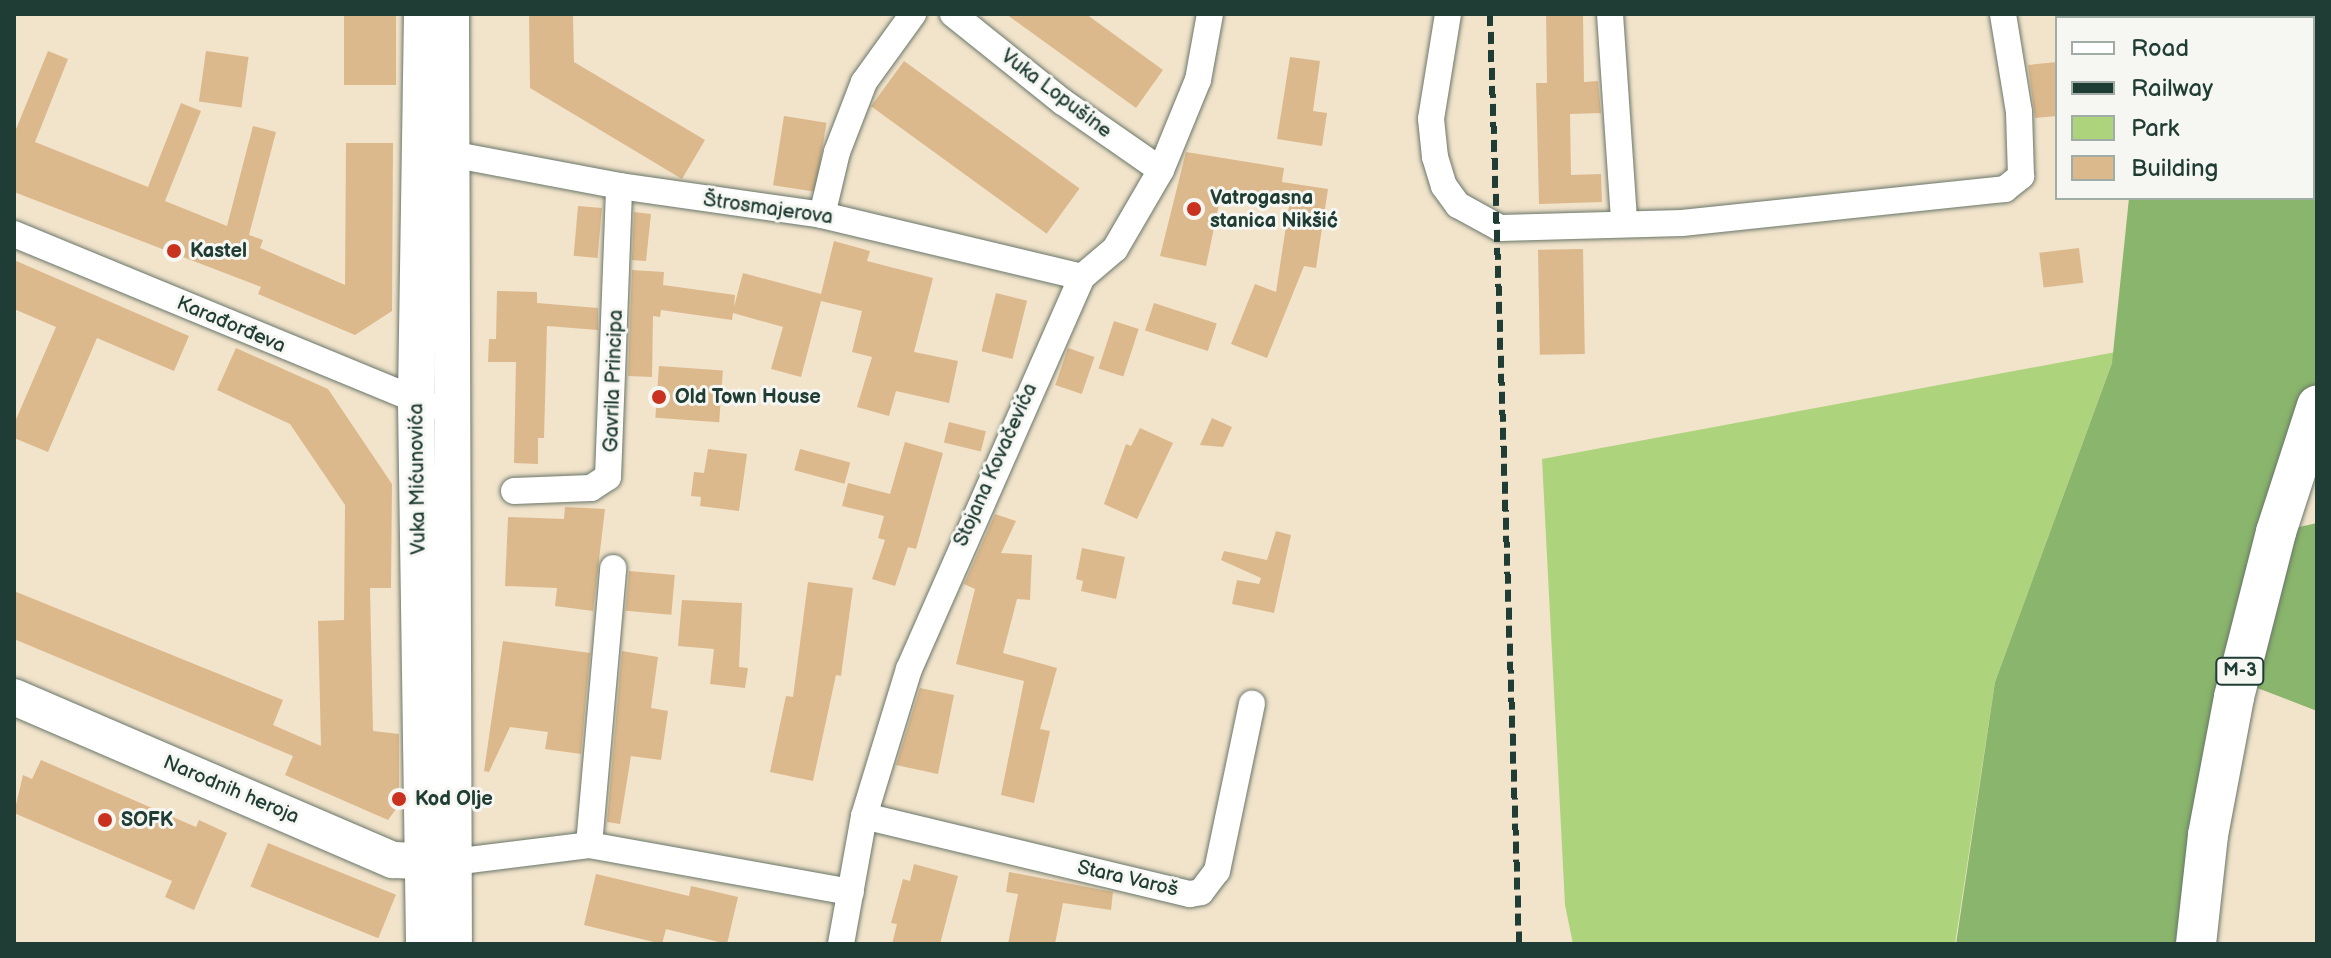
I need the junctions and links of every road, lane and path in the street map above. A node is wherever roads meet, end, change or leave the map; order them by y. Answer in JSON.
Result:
{"nodes":[{"id":1,"x":422,"y":14,"type":"edge"},
{"id":2,"x":451,"y":14,"type":"edge"},
{"id":3,"x":913,"y":14,"type":"edge"},
{"id":4,"x":953,"y":14,"type":"edge"},
{"id":5,"x":1210,"y":14,"type":"edge"},
{"id":6,"x":1448,"y":14,"type":"edge"},
{"id":7,"x":1610,"y":14,"type":"edge"},
{"id":8,"x":2003,"y":14,"type":"edge"},
{"id":9,"x":450,"y":154,"type":"junction"},
{"id":10,"x":1161,"y":170,"type":"junction"},
{"id":11,"x":619,"y":186,"type":"junction"},
{"id":12,"x":822,"y":215,"type":"junction"},
{"id":13,"x":1624,"y":222,"type":"junction"},
{"id":14,"x":14,"y":234,"type":"edge"},
{"id":15,"x":1082,"y":277,"type":"junction"},
{"id":16,"x":433,"y":406,"type":"junction"},
{"id":17,"x":2317,"y":406,"type":"edge"},
{"id":18,"x":514,"y":491,"type":"dead end"},
{"id":19,"x":613,"y":568,"type":"dead end"},
{"id":20,"x":14,"y":697,"type":"edge"},
{"id":21,"x":1252,"y":704,"type":"dead end"},
{"id":22,"x":864,"y":816,"type":"junction"},
{"id":23,"x":589,"y":845,"type":"junction"},
{"id":24,"x":438,"y":863,"type":"junction"},
{"id":25,"x":851,"y":892,"type":"junction"},
{"id":26,"x":424,"y":944,"type":"edge"},
{"id":27,"x":454,"y":944,"type":"edge"},
{"id":28,"x":841,"y":944,"type":"edge"},
{"id":29,"x":2196,"y":944,"type":"edge"}],
"edges":[{"from":1,"to":16,"type":"main road","name":"Vuka Mićunovića"},
{"from":2,"to":9,"type":"main road","name":"Vuka Mićunovića"},
{"from":3,"to":12,"type":"street"},
{"from":4,"to":10,"type":"street","name":"Vuka Lopušine"},
{"from":5,"to":10,"type":"street","name":"Stojana Kovačevića"},
{"from":6,"to":13,"type":"street"},
{"from":7,"to":13,"type":"street"},
{"from":8,"to":13,"type":"street"},
{"from":9,"to":11,"type":"street","name":"Štrosmajerova"},
{"from":9,"to":16,"type":"main road","name":"Vuka Mićunovića"},
{"from":10,"to":15,"type":"street","name":"Stojana Kovačevića"},
{"from":11,"to":12,"type":"street","name":"Štrosmajerova"},
{"from":11,"to":18,"type":"street","name":"Gavrila Principa"},
{"from":12,"to":15,"type":"street","name":"Štrosmajerova"},
{"from":14,"to":16,"type":"street","name":"Karađorđeva"},
{"from":15,"to":22,"type":"street","name":"Stojana Kovačevića"},
{"from":16,"to":24,"type":"main road","name":"Vuka Mićunovića"},
{"from":17,"to":29,"type":"main road","number":"M-3"},
{"from":19,"to":23,"type":"street"},
{"from":20,"to":24,"type":"main road","name":"Narodnih heroja"},
{"from":21,"to":22,"type":"street","name":"Stara Varoš"},
{"from":22,"to":25,"type":"street","name":"Stojana Kovačevića"},
{"from":23,"to":24,"type":"street"},
{"from":23,"to":25,"type":"street"},
{"from":24,"to":26,"type":"main road","name":"Vuka Mićunovića"},
{"from":24,"to":27,"type":"main road","name":"Vuka Mićunovića"},
{"from":25,"to":28,"type":"street","name":"Stojana Kovačevića"}]}
